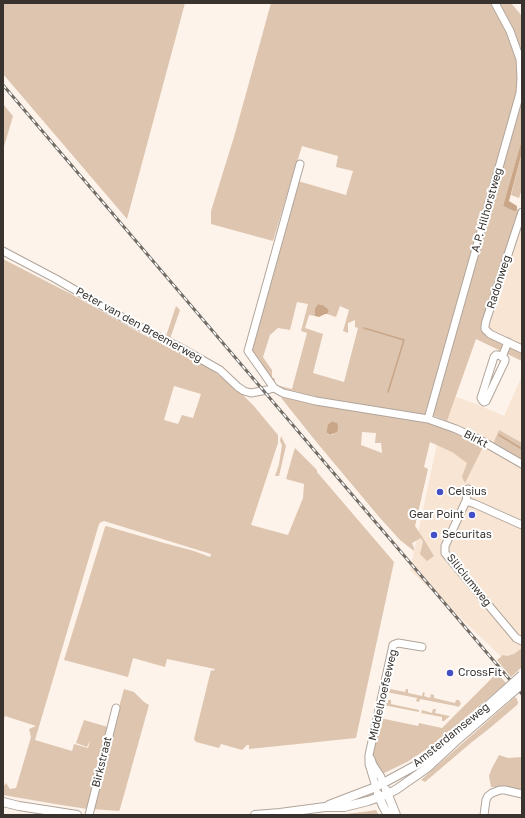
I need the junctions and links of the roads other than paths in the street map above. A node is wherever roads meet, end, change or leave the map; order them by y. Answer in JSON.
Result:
{"nodes":[{"id":1,"x":495,"y":3,"type":"edge"},
{"id":2,"x":300,"y":164,"type":"dead end"},
{"id":3,"x":522,"y":212,"type":"edge"},
{"id":4,"x":520,"y":223,"type":"edge"},
{"id":5,"x":3,"y":251,"type":"edge"},
{"id":6,"x":508,"y":342,"type":"junction"},
{"id":7,"x":522,"y":349,"type":"edge"},
{"id":8,"x":502,"y":357,"type":"junction"},
{"id":9,"x":488,"y":375,"type":"junction"},
{"id":10,"x":496,"y":378,"type":"junction"},
{"id":11,"x":274,"y":388,"type":"junction"},
{"id":12,"x":428,"y":419,"type":"junction"},
{"id":13,"x":522,"y":464,"type":"edge"},
{"id":14,"x":468,"y":489,"type":"dead end"},
{"id":15,"x":466,"y":501,"type":"junction"},
{"id":16,"x":522,"y":525,"type":"edge"},
{"id":17,"x":522,"y":641,"type":"edge"},
{"id":18,"x":422,"y":647,"type":"dead end"},
{"id":19,"x":522,"y":676,"type":"edge"},
{"id":20,"x":522,"y":684,"type":"edge"},
{"id":21,"x":505,"y":695,"type":"junction"},
{"id":22,"x":116,"y":708,"type":"dead end"},
{"id":23,"x":380,"y":786,"type":"junction"},
{"id":24,"x":388,"y":794,"type":"junction"},
{"id":25,"x":522,"y":794,"type":"edge"},
{"id":26,"x":379,"y":797,"type":"junction"},
{"id":27,"x":3,"y":802,"type":"edge"},
{"id":28,"x":325,"y":807,"type":"junction"},
{"id":29,"x":77,"y":815,"type":"edge"},
{"id":30,"x":89,"y":815,"type":"edge"},
{"id":31,"x":255,"y":815,"type":"edge"},
{"id":32,"x":388,"y":815,"type":"edge"},
{"id":33,"x":396,"y":815,"type":"edge"},
{"id":34,"x":484,"y":815,"type":"edge"}],
"edges":[{"from":1,"to":12,"type":"street","name":"A.P. Hilhorstweg"},
{"from":2,"to":11,"type":"street"},
{"from":3,"to":4,"type":"street","name":"Radonweg"},
{"from":4,"to":6,"type":"street","name":"Radonweg"},
{"from":5,"to":11,"type":"street","name":"Peter van den Breemerweg"},
{"from":6,"to":7,"type":"street"},
{"from":6,"to":8,"type":"street"},
{"from":8,"to":9,"type":"street"},
{"from":8,"to":10,"type":"street"},
{"from":9,"to":10,"type":"street"},
{"from":9,"to":10,"type":"street"},
{"from":11,"to":12,"type":"street"},
{"from":12,"to":13,"type":"street","name":"Birkt"},
{"from":14,"to":15,"type":"street","name":"Siliciumweg"},
{"from":15,"to":16,"type":"street"},
{"from":15,"to":17,"type":"street","name":"Siliciumweg"},
{"from":18,"to":23,"type":"street","name":"Middelhoefseweg"},
{"from":19,"to":21,"type":"main road","name":"Amsterdamseweg","bridge":true},
{"from":20,"to":21,"type":"main road","name":"Amsterdamseweg","bridge":true},
{"from":21,"to":23,"type":"main road","name":"Amsterdamseweg"},
{"from":21,"to":24,"type":"main road","name":"Amsterdamseweg"},
{"from":22,"to":30,"type":"street","name":"Birkstraat"},
{"from":23,"to":24,"type":"main road"},
{"from":23,"to":26,"type":"main road"},
{"from":23,"to":28,"type":"main road"},
{"from":24,"to":26,"type":"main road","name":"Amsterdamseweg"},
{"from":24,"to":33,"type":"main road"},
{"from":25,"to":34,"type":"street"},
{"from":26,"to":28,"type":"main road"},
{"from":26,"to":32,"type":"main road"},
{"from":27,"to":29,"type":"main road"},
{"from":28,"to":31,"type":"main road"}]}
